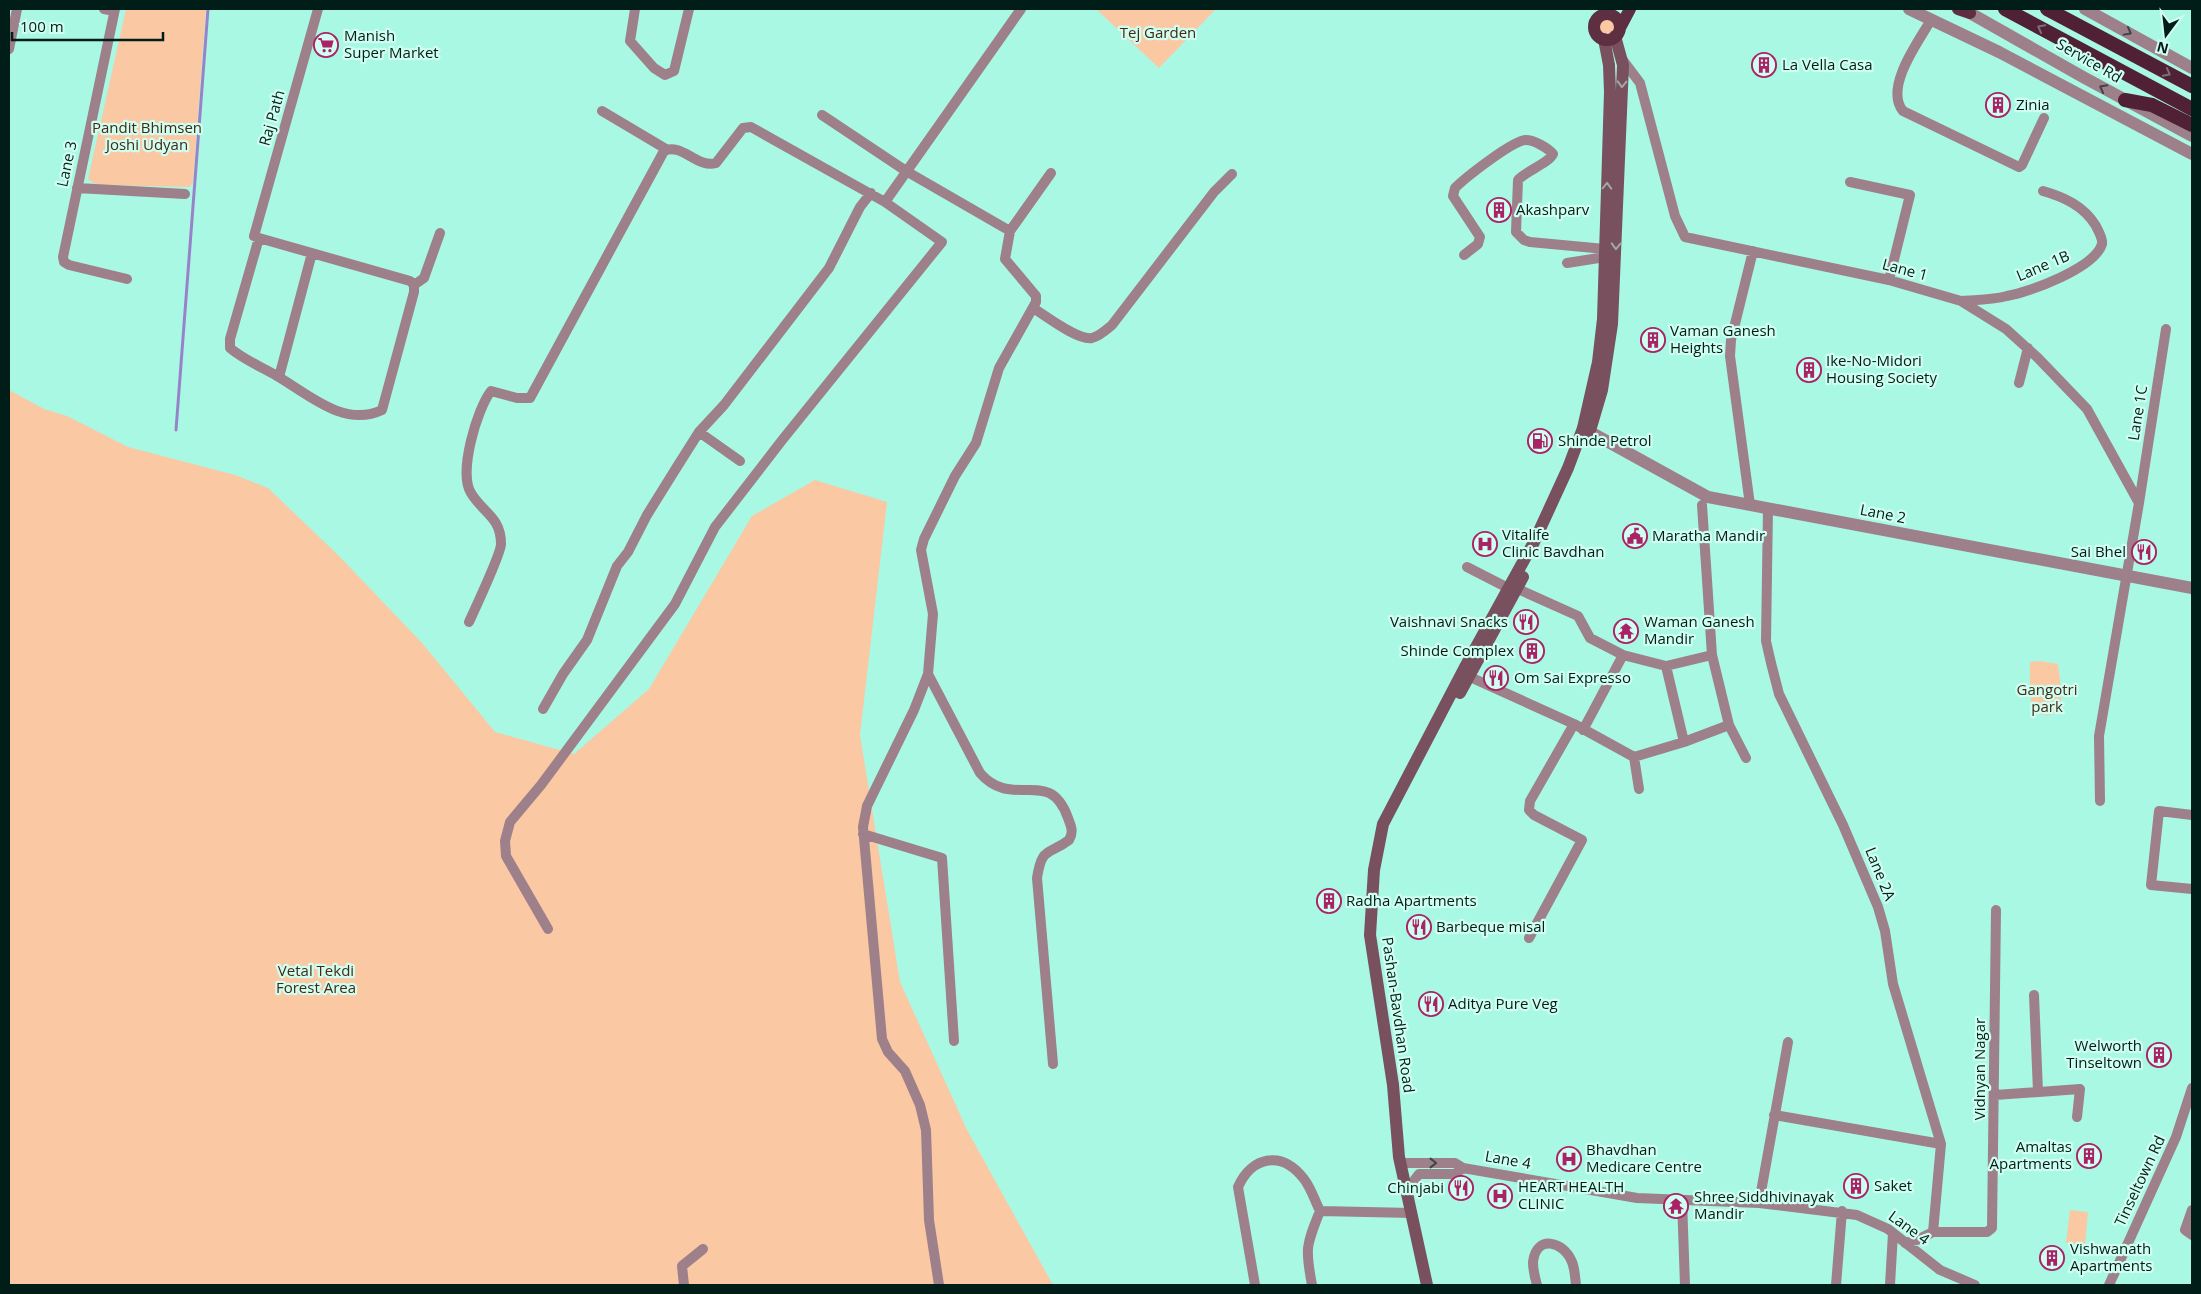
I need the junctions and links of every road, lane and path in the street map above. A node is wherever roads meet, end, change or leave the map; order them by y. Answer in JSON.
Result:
{"nodes":[{"id":1,"x":17,"y":9,"type":"edge"},
{"id":2,"x":318,"y":9,"type":"edge"},
{"id":3,"x":635,"y":9,"type":"edge"},
{"id":4,"x":689,"y":9,"type":"edge"},
{"id":5,"x":1021,"y":9,"type":"edge"},
{"id":6,"x":1590,"y":9,"type":"edge"},
{"id":7,"x":1630,"y":9,"type":"edge"},
{"id":8,"x":1908,"y":9,"type":"edge"},
{"id":9,"x":2005,"y":9,"type":"edge"},
{"id":10,"x":2047,"y":9,"type":"edge"},
{"id":11,"x":2085,"y":9,"type":"edge"},
{"id":12,"x":111,"y":10,"type":"edge"},
{"id":13,"x":1965,"y":10,"type":"edge"},
{"id":14,"x":1931,"y":20,"type":"junction"},
{"id":15,"x":1612,"y":22,"type":"edge"},
{"id":16,"x":9,"y":49,"type":"edge"},
{"id":17,"x":1622,"y":59,"type":"junction"},
{"id":18,"x":2192,"y":68,"type":"edge"},
{"id":19,"x":2192,"y":86,"type":"edge"},
{"id":20,"x":2125,"y":100,"type":"junction"},
{"id":21,"x":2192,"y":109,"type":"edge"},
{"id":22,"x":602,"y":111,"type":"dead end"},
{"id":23,"x":822,"y":115,"type":"dead end"},
{"id":24,"x":2044,"y":118,"type":"dead end"},
{"id":25,"x":2192,"y":125,"type":"edge"},
{"id":26,"x":2192,"y":136,"type":"edge"},
{"id":27,"x":666,"y":149,"type":"junction"},
{"id":28,"x":2192,"y":154,"type":"edge"},
{"id":29,"x":906,"y":172,"type":"junction"},
{"id":30,"x":1051,"y":173,"type":"dead end"},
{"id":31,"x":1232,"y":174,"type":"dead end"},
{"id":32,"x":1850,"y":182,"type":"dead end"},
{"id":33,"x":77,"y":188,"type":"junction"},
{"id":34,"x":2043,"y":191,"type":"dead end"},
{"id":35,"x":871,"y":193,"type":"junction"},
{"id":36,"x":185,"y":194,"type":"dead end"},
{"id":37,"x":885,"y":202,"type":"junction"},
{"id":38,"x":1010,"y":231,"type":"junction"},
{"id":39,"x":440,"y":233,"type":"dead end"},
{"id":40,"x":257,"y":237,"type":"junction"},
{"id":41,"x":1753,"y":251,"type":"junction"},
{"id":42,"x":312,"y":253,"type":"junction"},
{"id":43,"x":1605,"y":253,"type":"junction"},
{"id":44,"x":1464,"y":255,"type":"dead end"},
{"id":45,"x":1567,"y":263,"type":"dead end"},
{"id":46,"x":127,"y":279,"type":"dead end"},
{"id":47,"x":1889,"y":280,"type":"junction"},
{"id":48,"x":414,"y":285,"type":"junction"},
{"id":49,"x":1961,"y":301,"type":"junction"},
{"id":50,"x":1033,"y":308,"type":"junction"},
{"id":51,"x":2166,"y":329,"type":"dead end"},
{"id":52,"x":2028,"y":348,"type":"junction"},
{"id":53,"x":280,"y":377,"type":"junction"},
{"id":54,"x":2019,"y":384,"type":"dead end"},
{"id":55,"x":1587,"y":430,"type":"junction"},
{"id":56,"x":699,"y":432,"type":"junction"},
{"id":57,"x":740,"y":461,"type":"dead end"},
{"id":58,"x":2139,"y":503,"type":"junction"},
{"id":59,"x":1702,"y":505,"type":"dead end"},
{"id":60,"x":1750,"y":505,"type":"junction"},
{"id":61,"x":1768,"y":508,"type":"junction"},
{"id":62,"x":1468,"y":567,"type":"dead end"},
{"id":63,"x":2128,"y":577,"type":"junction"},
{"id":64,"x":1513,"y":588,"type":"junction"},
{"id":65,"x":2192,"y":588,"type":"edge"},
{"id":66,"x":469,"y":622,"type":"dead end"},
{"id":67,"x":1623,"y":655,"type":"junction"},
{"id":68,"x":1712,"y":655,"type":"junction"},
{"id":69,"x":1666,"y":666,"type":"junction"},
{"id":70,"x":928,"y":674,"type":"junction"},
{"id":71,"x":1470,"y":677,"type":"junction"},
{"id":72,"x":1448,"y":703,"type":"junction"},
{"id":73,"x":543,"y":709,"type":"dead end"},
{"id":74,"x":1574,"y":724,"type":"junction"},
{"id":75,"x":1729,"y":725,"type":"junction"},
{"id":76,"x":1583,"y":730,"type":"junction"},
{"id":77,"x":1684,"y":742,"type":"junction"},
{"id":78,"x":1634,"y":756,"type":"junction"},
{"id":79,"x":1746,"y":758,"type":"dead end"},
{"id":80,"x":1639,"y":789,"type":"dead end"},
{"id":81,"x":2100,"y":801,"type":"dead end"},
{"id":82,"x":2192,"y":815,"type":"edge"},
{"id":83,"x":863,"y":834,"type":"junction"},
{"id":84,"x":2192,"y":889,"type":"edge"},
{"id":85,"x":1996,"y":910,"type":"dead end"},
{"id":86,"x":548,"y":929,"type":"dead end"},
{"id":87,"x":1529,"y":938,"type":"dead end"},
{"id":88,"x":2034,"y":995,"type":"dead end"},
{"id":89,"x":954,"y":1041,"type":"dead end"},
{"id":90,"x":1788,"y":1042,"type":"dead end"},
{"id":91,"x":1053,"y":1064,"type":"dead end"},
{"id":92,"x":2192,"y":1088,"type":"edge"},
{"id":93,"x":2038,"y":1092,"type":"junction"},
{"id":94,"x":1995,"y":1094,"type":"junction"},
{"id":95,"x":1774,"y":1114,"type":"junction"},
{"id":96,"x":2077,"y":1117,"type":"dead end"},
{"id":97,"x":1941,"y":1144,"type":"junction"},
{"id":98,"x":1401,"y":1163,"type":"junction"},
{"id":99,"x":1463,"y":1168,"type":"junction"},
{"id":100,"x":1407,"y":1190,"type":"junction"},
{"id":101,"x":1682,"y":1200,"type":"junction"},
{"id":102,"x":1759,"y":1203,"type":"junction"},
{"id":103,"x":1320,"y":1210,"type":"junction"},
{"id":104,"x":2192,"y":1210,"type":"edge"},
{"id":105,"x":1842,"y":1211,"type":"junction"},
{"id":106,"x":1412,"y":1213,"type":"junction"},
{"id":107,"x":1933,"y":1232,"type":"junction"},
{"id":108,"x":1893,"y":1233,"type":"junction"},
{"id":109,"x":2192,"y":1235,"type":"edge"},
{"id":110,"x":1905,"y":1243,"type":"junction"},
{"id":111,"x":703,"y":1249,"type":"dead end"},
{"id":112,"x":1958,"y":1281,"type":"edge"},
{"id":113,"x":684,"y":1285,"type":"edge"},
{"id":114,"x":939,"y":1285,"type":"edge"},
{"id":115,"x":1255,"y":1285,"type":"edge"},
{"id":116,"x":1312,"y":1285,"type":"edge"},
{"id":117,"x":1427,"y":1285,"type":"edge"},
{"id":118,"x":1537,"y":1285,"type":"edge"},
{"id":119,"x":1576,"y":1285,"type":"edge"},
{"id":120,"x":1685,"y":1285,"type":"edge"},
{"id":121,"x":1836,"y":1285,"type":"edge"},
{"id":122,"x":1890,"y":1285,"type":"edge"},
{"id":123,"x":1974,"y":1285,"type":"edge"},
{"id":124,"x":2109,"y":1285,"type":"edge"}],
"edges":[{"from":1,"to":16,"type":"street"},
{"from":2,"to":40,"type":"street","name":"Raj Path"},
{"from":3,"to":4,"type":"street"},
{"from":5,"to":29,"type":"street"},
{"from":6,"to":15,"type":"main road"},
{"from":7,"to":15,"type":"main road"},
{"from":8,"to":14,"type":"street"},
{"from":21,"to":9,"type":"highway","one_way":true},
{"from":10,"to":19,"type":"highway","one_way":true},
{"from":11,"to":18,"type":"street","one_way":true},
{"from":12,"to":33,"type":"street","name":"Lane 3"},
{"from":20,"to":13,"type":"street","name":"Service Rd","one_way":true},
{"from":14,"to":24,"type":"street"},
{"from":14,"to":28,"type":"street"},
{"from":15,"to":17,"type":"main road","name":"Pashan-Bavdhan Road"},
{"from":43,"to":15,"type":"main road","name":"Pashan-Bavdhan Road","one_way":true},
{"from":17,"to":41,"type":"street","name":"Lane 1"},
{"from":17,"to":55,"type":"main road","name":"Pashan-Bavdhan Road","one_way":true},
{"from":20,"to":25,"type":"highway"},
{"from":20,"to":26,"type":"street","name":"Service Rd"},
{"from":22,"to":27,"type":"street"},
{"from":23,"to":29,"type":"street"},
{"from":27,"to":35,"type":"street"},
{"from":27,"to":66,"type":"street"},
{"from":29,"to":37,"type":"street"},
{"from":29,"to":38,"type":"street"},
{"from":30,"to":38,"type":"street"},
{"from":31,"to":50,"type":"street"},
{"from":32,"to":47,"type":"street"},
{"from":33,"to":36,"type":"street"},
{"from":33,"to":46,"type":"street","name":"Lane 3"},
{"from":34,"to":49,"type":"street","name":"Lane 1B"},
{"from":35,"to":37,"type":"street"},
{"from":35,"to":56,"type":"street"},
{"from":37,"to":86,"type":"street"},
{"from":38,"to":50,"type":"street"},
{"from":39,"to":48,"type":"street"},
{"from":40,"to":42,"type":"street"},
{"from":40,"to":53,"type":"street","name":"Raj Path"},
{"from":41,"to":47,"type":"street","name":"Lane 1"},
{"from":41,"to":60,"type":"street"},
{"from":42,"to":48,"type":"street"},
{"from":42,"to":53,"type":"street"},
{"from":43,"to":44,"type":"street"},
{"from":43,"to":45,"type":"street"},
{"from":43,"to":55,"type":"main road","name":"Pashan-Bavdhan Road"},
{"from":47,"to":49,"type":"street","name":"Lane 1"},
{"from":48,"to":53,"type":"street"},
{"from":49,"to":52,"type":"street","name":"Lane 1"},
{"from":50,"to":70,"type":"street"},
{"from":51,"to":58,"type":"street","name":"Lane 1C"},
{"from":52,"to":54,"type":"street"},
{"from":52,"to":58,"type":"street","name":"Lane 1"},
{"from":55,"to":60,"type":"street","name":"Lane 2"},
{"from":55,"to":64,"type":"main road","name":"Pashan-Bavdhan Road"},
{"from":56,"to":57,"type":"street"},
{"from":56,"to":73,"type":"street"},
{"from":58,"to":63,"type":"street"},
{"from":59,"to":68,"type":"street"},
{"from":60,"to":61,"type":"street","name":"Lane 2"},
{"from":61,"to":63,"type":"street","name":"Lane 2"},
{"from":61,"to":97,"type":"street","name":"Lane 2A"},
{"from":62,"to":64,"type":"street"},
{"from":63,"to":65,"type":"street","name":"Lane 2"},
{"from":63,"to":81,"type":"street"},
{"from":64,"to":67,"type":"street"},
{"from":64,"to":71,"type":"main road","name":"Pashan-Bavdhan Road"},
{"from":64,"to":72,"type":"main road","name":"Pashan-Bavdhan Road"},
{"from":67,"to":69,"type":"street"},
{"from":67,"to":76,"type":"street"},
{"from":68,"to":69,"type":"street"},
{"from":68,"to":75,"type":"street"},
{"from":69,"to":77,"type":"street"},
{"from":70,"to":83,"type":"street"},
{"from":70,"to":91,"type":"street"},
{"from":71,"to":72,"type":"main road","name":"Pashan-Bavdhan Road"},
{"from":71,"to":74,"type":"street"},
{"from":72,"to":98,"type":"main road","name":"Pashan-Bavdhan Road"},
{"from":74,"to":76,"type":"street"},
{"from":74,"to":87,"type":"street"},
{"from":75,"to":77,"type":"street"},
{"from":75,"to":79,"type":"street"},
{"from":76,"to":78,"type":"street"},
{"from":77,"to":78,"type":"street"},
{"from":78,"to":80,"type":"street"},
{"from":82,"to":84,"type":"street"},
{"from":83,"to":89,"type":"street"},
{"from":83,"to":114,"type":"street"},
{"from":85,"to":94,"type":"street","name":"Vidnyan Nagar"},
{"from":88,"to":93,"type":"street"},
{"from":90,"to":95,"type":"street"},
{"from":92,"to":124,"type":"street","name":"Tinseltown Rd"},
{"from":93,"to":94,"type":"street"},
{"from":93,"to":96,"type":"street"},
{"from":94,"to":107,"type":"street","name":"Vidnyan Nagar"},
{"from":95,"to":97,"type":"street"},
{"from":95,"to":102,"type":"street"},
{"from":97,"to":107,"type":"street","name":"Lane 2A"},
{"from":98,"to":99,"type":"street","name":"Lane 4","one_way":true},
{"from":98,"to":100,"type":"main road","name":"Pashan-Bavdhan Road"},
{"from":99,"to":100,"type":"street","name":"Lane 4"},
{"from":99,"to":101,"type":"street","name":"Lane 4"},
{"from":100,"to":106,"type":"main road","name":"Pashan-Bavdhan Road"},
{"from":101,"to":102,"type":"street","name":"Lane 4"},
{"from":101,"to":120,"type":"street"},
{"from":102,"to":105,"type":"street","name":"Lane 4"},
{"from":103,"to":106,"type":"street"},
{"from":103,"to":115,"type":"street"},
{"from":103,"to":116,"type":"street"},
{"from":104,"to":109,"type":"street"},
{"from":105,"to":108,"type":"street","name":"Lane 4"},
{"from":105,"to":121,"type":"street"},
{"from":106,"to":117,"type":"main road","name":"Pashan-Bavdhan Road"},
{"from":107,"to":110,"type":"street"},
{"from":108,"to":110,"type":"street","name":"Lane 4"},
{"from":108,"to":122,"type":"street"},
{"from":110,"to":112,"type":"street","name":"Lane 4"},
{"from":111,"to":113,"type":"street"},
{"from":112,"to":123,"type":"street","name":"Lane 4"},
{"from":118,"to":119,"type":"street"}]}
